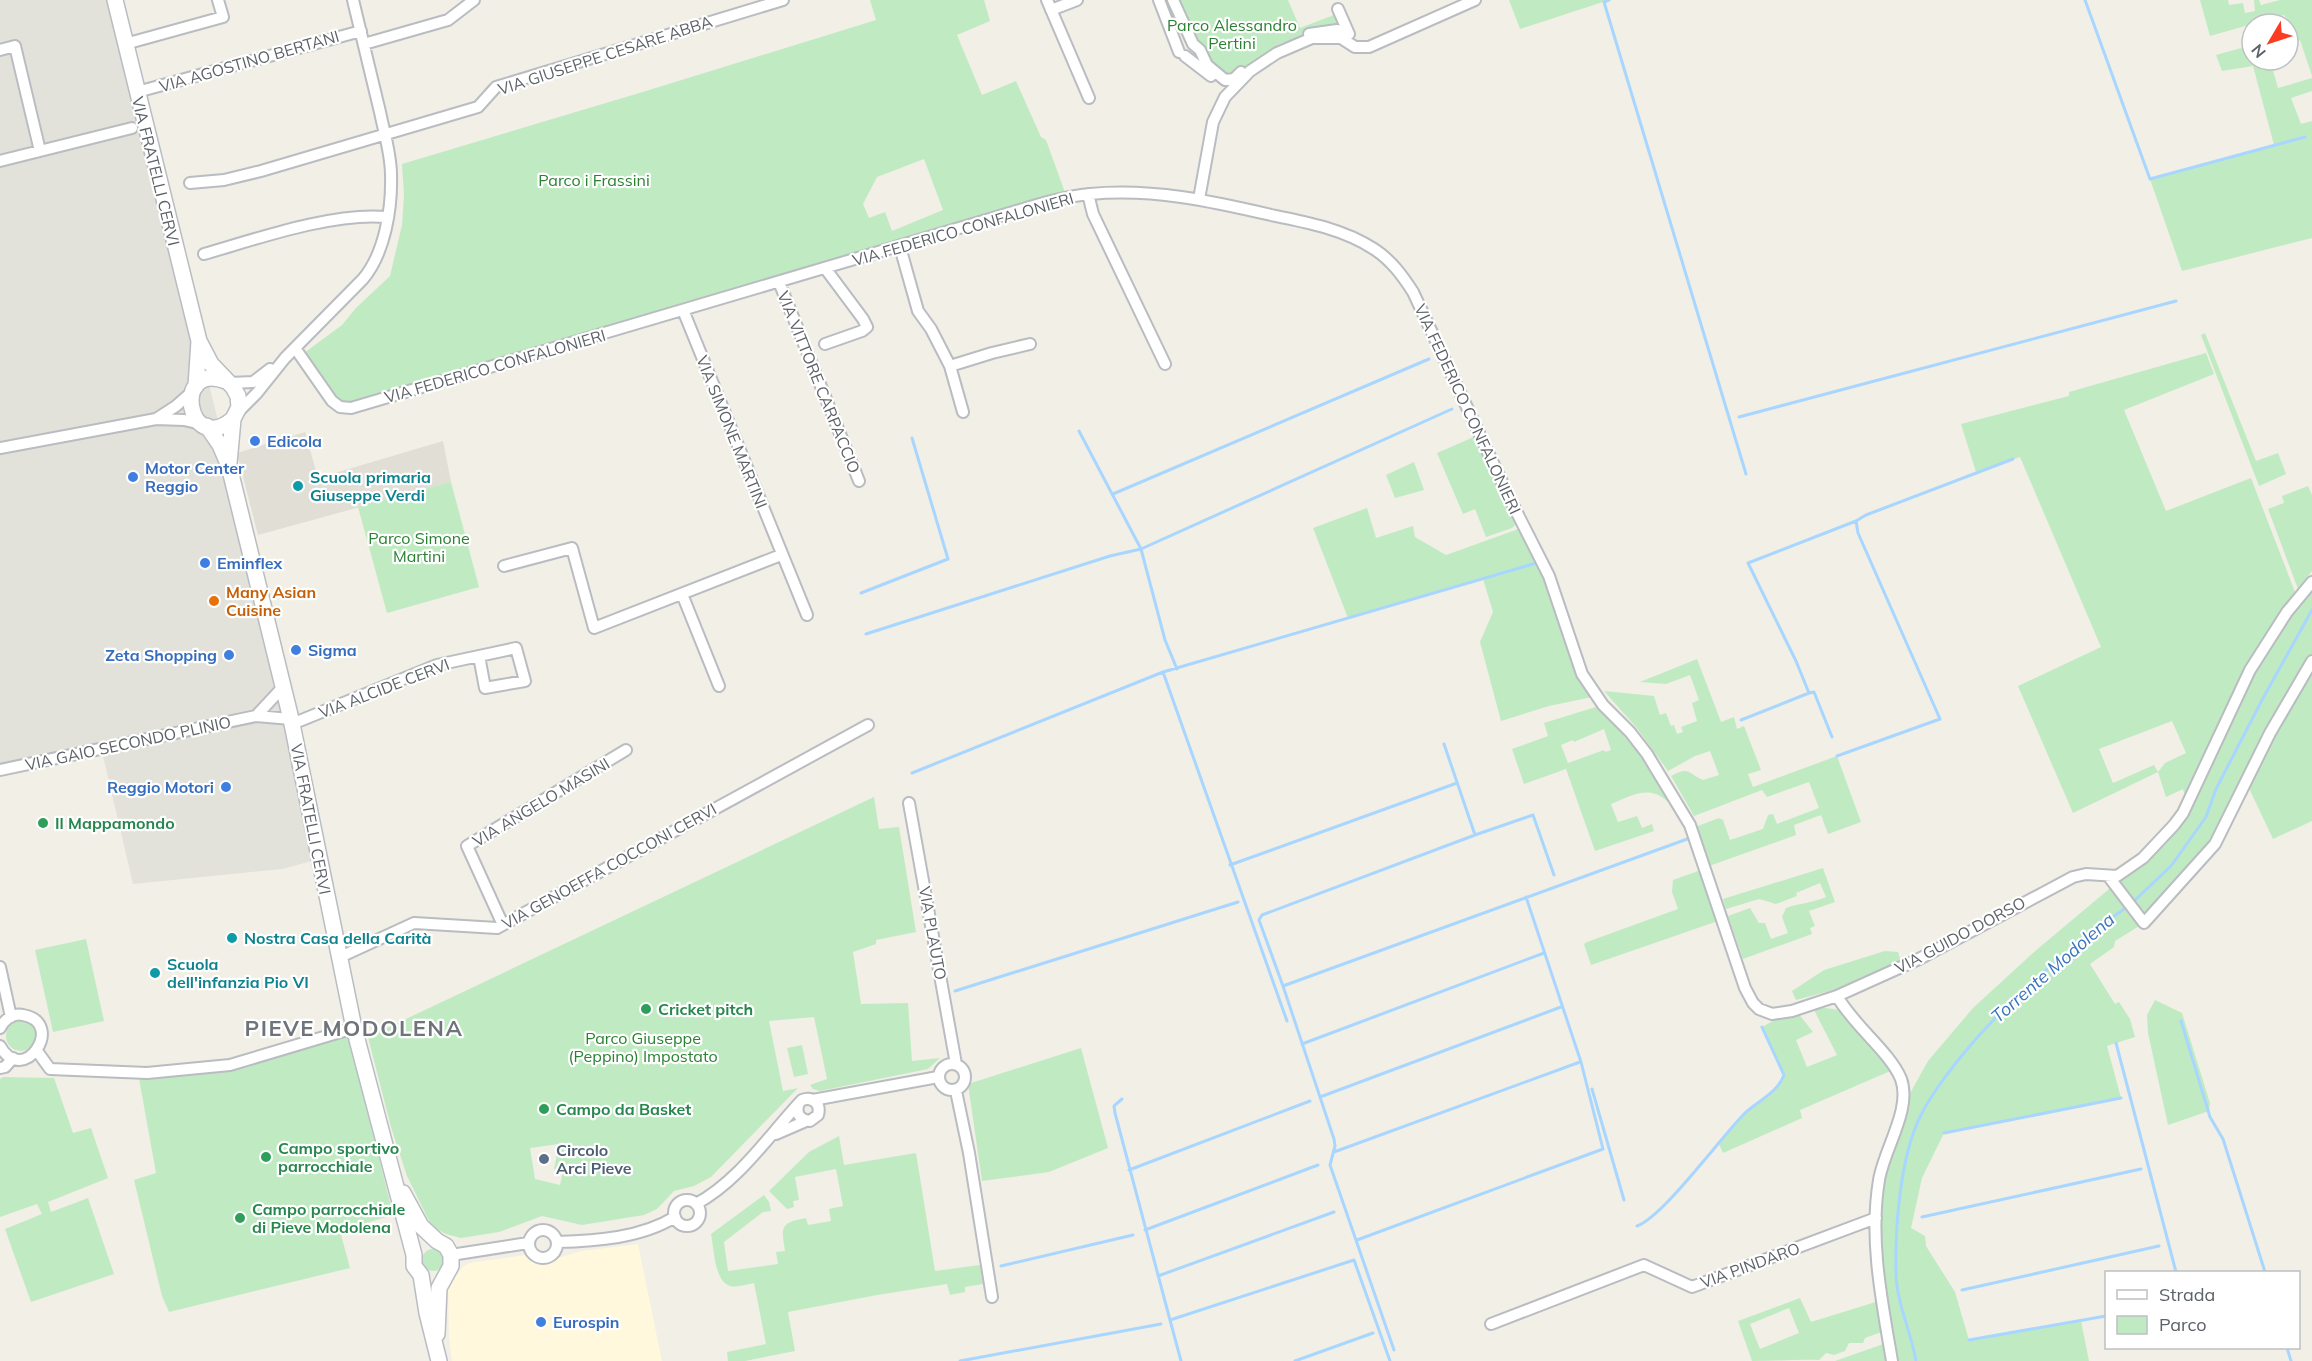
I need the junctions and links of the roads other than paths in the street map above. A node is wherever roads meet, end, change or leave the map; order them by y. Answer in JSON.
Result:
{"nodes":[{"id":1,"x":115,"y":0,"type":"edge"},
{"id":2,"x":218,"y":0,"type":"edge"},
{"id":3,"x":353,"y":0,"type":"edge"},
{"id":4,"x":474,"y":0,"type":"edge"},
{"id":5,"x":783,"y":0,"type":"edge"},
{"id":6,"x":1077,"y":0,"type":"edge"},
{"id":7,"x":1159,"y":0,"type":"edge"},
{"id":8,"x":1173,"y":0,"type":"edge"},
{"id":9,"x":1475,"y":0,"type":"edge"},
{"id":10,"x":1049,"y":5,"type":"edge"},
{"id":11,"x":1338,"y":9,"type":"dead end"},
{"id":12,"x":361,"y":31,"type":"junction"},
{"id":13,"x":125,"y":44,"type":"junction"},
{"id":14,"x":364,"y":44,"type":"junction"},
{"id":15,"x":0,"y":50,"type":"edge"},
{"id":16,"x":137,"y":92,"type":"junction"},
{"id":17,"x":1231,"y":92,"type":"junction"},
{"id":18,"x":1089,"y":98,"type":"dead end"},
{"id":19,"x":132,"y":128,"type":"dead end"},
{"id":20,"x":385,"y":134,"type":"junction"},
{"id":21,"x":40,"y":151,"type":"junction"},
{"id":22,"x":0,"y":161,"type":"edge"},
{"id":23,"x":190,"y":183,"type":"dead end"},
{"id":24,"x":1088,"y":194,"type":"junction"},
{"id":25,"x":1199,"y":199,"type":"junction"},
{"id":26,"x":386,"y":217,"type":"junction"},
{"id":27,"x":900,"y":247,"type":"junction"},
{"id":28,"x":204,"y":254,"type":"dead end"},
{"id":29,"x":825,"y":268,"type":"junction"},
{"id":30,"x":779,"y":282,"type":"junction"},
{"id":31,"x":683,"y":310,"type":"junction"},
{"id":32,"x":198,"y":341,"type":"junction"},
{"id":33,"x":825,"y":344,"type":"dead end"},
{"id":34,"x":1030,"y":344,"type":"dead end"},
{"id":35,"x":295,"y":348,"type":"junction"},
{"id":36,"x":285,"y":358,"type":"junction"},
{"id":37,"x":1165,"y":364,"type":"dead end"},
{"id":38,"x":950,"y":366,"type":"junction"},
{"id":39,"x":228,"y":382,"type":"junction"},
{"id":40,"x":195,"y":388,"type":"junction"},
{"id":41,"x":963,"y":412,"type":"dead end"},
{"id":42,"x":235,"y":416,"type":"junction"},
{"id":43,"x":156,"y":419,"type":"junction"},
{"id":44,"x":204,"y":425,"type":"junction"},
{"id":45,"x":0,"y":448,"type":"edge"},
{"id":46,"x":229,"y":466,"type":"junction"},
{"id":47,"x":859,"y":481,"type":"dead end"},
{"id":48,"x":781,"y":555,"type":"junction"},
{"id":49,"x":504,"y":566,"type":"dead end"},
{"id":50,"x":2312,"y":582,"type":"edge"},
{"id":51,"x":682,"y":594,"type":"junction"},
{"id":52,"x":807,"y":615,"type":"dead end"},
{"id":53,"x":478,"y":656,"type":"junction"},
{"id":54,"x":2312,"y":660,"type":"edge"},
{"id":55,"x":719,"y":686,"type":"dead end"},
{"id":56,"x":283,"y":687,"type":"junction"},
{"id":57,"x":256,"y":716,"type":"junction"},
{"id":58,"x":291,"y":722,"type":"junction"},
{"id":59,"x":868,"y":725,"type":"dead end"},
{"id":60,"x":626,"y":750,"type":"dead end"},
{"id":61,"x":0,"y":770,"type":"edge"},
{"id":62,"x":909,"y":803,"type":"dead end"},
{"id":63,"x":2109,"y":877,"type":"junction"},
{"id":64,"x":503,"y":925,"type":"junction"},
{"id":65,"x":338,"y":958,"type":"junction"},
{"id":66,"x":0,"y":968,"type":"edge"},
{"id":67,"x":1837,"y":996,"type":"junction"},
{"id":68,"x":11,"y":1017,"type":"junction"},
{"id":69,"x":0,"y":1028,"type":"edge"},
{"id":70,"x":354,"y":1028,"type":"junction"},
{"id":71,"x":0,"y":1046,"type":"edge"},
{"id":72,"x":37,"y":1051,"type":"junction"},
{"id":73,"x":14,"y":1058,"type":"junction"},
{"id":74,"x":956,"y":1064,"type":"junction"},
{"id":75,"x":0,"y":1068,"type":"edge"},
{"id":76,"x":938,"y":1077,"type":"junction"},
{"id":77,"x":957,"y":1091,"type":"junction"},
{"id":78,"x":853,"y":1093,"type":"junction"},
{"id":79,"x":813,"y":1100,"type":"junction"},
{"id":80,"x":798,"y":1106,"type":"junction"},
{"id":81,"x":819,"y":1111,"type":"junction"},
{"id":82,"x":806,"y":1120,"type":"junction"},
{"id":83,"x":766,"y":1141,"type":"junction"},
{"id":84,"x":392,"y":1172,"type":"junction"},
{"id":85,"x":696,"y":1204,"type":"junction"},
{"id":86,"x":675,"y":1217,"type":"junction"},
{"id":87,"x":1876,"y":1218,"type":"junction"},
{"id":88,"x":437,"y":1241,"type":"junction"},
{"id":89,"x":557,"y":1242,"type":"junction"},
{"id":90,"x":528,"y":1243,"type":"junction"},
{"id":91,"x":414,"y":1255,"type":"junction"},
{"id":92,"x":451,"y":1256,"type":"junction"},
{"id":93,"x":446,"y":1274,"type":"junction"},
{"id":94,"x":421,"y":1275,"type":"junction"},
{"id":95,"x":992,"y":1297,"type":"dead end"},
{"id":96,"x":1491,"y":1324,"type":"dead end"},
{"id":97,"x":438,"y":1353,"type":"edge"},
{"id":98,"x":1892,"y":1361,"type":"edge"}],
"edges":[{"from":1,"to":13,"type":"main road","name":"VIA FRATELLI CERVI"},
{"from":2,"to":13,"type":"street"},
{"from":3,"to":12,"type":"street"},
{"from":4,"to":14,"type":"street"},
{"from":5,"to":20,"type":"street","name":"VIA GIUSEPPE CESARE ABBA"},
{"from":6,"to":10,"type":"street"},
{"from":7,"to":17,"type":"street"},
{"from":8,"to":11,"type":"street"},
{"from":9,"to":17,"type":"street"},
{"from":10,"to":18,"type":"street"},
{"from":12,"to":14,"type":"street"},
{"from":12,"to":16,"type":"street","name":"VIA AGOSTINO BERTANI"},
{"from":13,"to":16,"type":"main road","name":"VIA FRATELLI CERVI"},
{"from":14,"to":20,"type":"street"},
{"from":15,"to":21,"type":"street"},
{"from":16,"to":32,"type":"main road","name":"VIA FRATELLI CERVI"},
{"from":17,"to":25,"type":"street"},
{"from":19,"to":21,"type":"street"},
{"from":20,"to":23,"type":"street","name":"VIA GIUSEPPE CESARE ABBA"},
{"from":20,"to":26,"type":"street"},
{"from":21,"to":22,"type":"street"},
{"from":24,"to":25,"type":"street","name":"VIA FEDERICO CONFALONIERI"},
{"from":24,"to":27,"type":"street","name":"VIA FEDERICO CONFALONIERI"},
{"from":24,"to":37,"type":"street"},
{"from":25,"to":67,"type":"street","name":"VIA FEDERICO CONFALONIERI"},
{"from":26,"to":28,"type":"street"},
{"from":26,"to":35,"type":"street"},
{"from":27,"to":29,"type":"street","name":"VIA FEDERICO CONFALONIERI"},
{"from":27,"to":38,"type":"street"},
{"from":29,"to":30,"type":"street","name":"VIA FEDERICO CONFALONIERI"},
{"from":29,"to":33,"type":"street","name":"VIA FEDERICO CONFALONIERI"},
{"from":30,"to":31,"type":"street","name":"VIA FEDERICO CONFALONIERI"},
{"from":30,"to":47,"type":"street","name":"VIA VITTORE CARPACCIO"},
{"from":31,"to":35,"type":"street","name":"VIA FEDERICO CONFALONIERI"},
{"from":31,"to":48,"type":"street","name":"VIA SIMONE MARTINI"},
{"from":32,"to":39,"type":"main road","name":"VIA FRATELLI CERVI"},
{"from":32,"to":40,"type":"main road","name":"VIA FRATELLI CERVI"},
{"from":34,"to":38,"type":"street"},
{"from":35,"to":36,"type":"street"},
{"from":36,"to":39,"type":"street"},
{"from":36,"to":42,"type":"street"},
{"from":38,"to":41,"type":"street"},
{"from":39,"to":40,"type":"main road"},
{"from":39,"to":42,"type":"main road","name":"VIA FRATELLI CERVI"},
{"from":40,"to":43,"type":"street"},
{"from":40,"to":44,"type":"main road","name":"VIA FRATELLI CERVI"},
{"from":42,"to":44,"type":"main road"},
{"from":42,"to":46,"type":"main road","name":"VIA FRATELLI CERVI"},
{"from":43,"to":44,"type":"street"},
{"from":43,"to":45,"type":"street"},
{"from":44,"to":46,"type":"main road","name":"VIA FRATELLI CERVI"},
{"from":46,"to":56,"type":"main road","name":"VIA FRATELLI CERVI"},
{"from":48,"to":51,"type":"street"},
{"from":48,"to":52,"type":"street","name":"VIA SIMONE MARTINI"},
{"from":49,"to":51,"type":"street"},
{"from":50,"to":63,"type":"street","name":"VIA GUIDO DORSO"},
{"from":51,"to":55,"type":"street"},
{"from":53,"to":53,"type":"street","name":"VIA ALCIDE CERVI"},
{"from":53,"to":58,"type":"street","name":"VIA ALCIDE CERVI"},
{"from":54,"to":63,"type":"street"},
{"from":56,"to":57,"type":"street"},
{"from":56,"to":58,"type":"main road","name":"VIA FRATELLI CERVI"},
{"from":57,"to":58,"type":"street","name":"VIA GAIO SECONDO PLINIO"},
{"from":57,"to":61,"type":"street","name":"VIA GAIO SECONDO PLINIO"},
{"from":58,"to":65,"type":"main road","name":"VIA FRATELLI CERVI"},
{"from":59,"to":64,"type":"street","name":"VIA GENOEFFA COCCONI CERVI"},
{"from":60,"to":64,"type":"street","name":"VIA ANGELO MASINI"},
{"from":62,"to":74,"type":"street","name":"VIA PLAUTO"},
{"from":63,"to":67,"type":"street","name":"VIA GUIDO DORSO"},
{"from":64,"to":65,"type":"street","name":"VIA GENOEFFA COCCONI CERVI"},
{"from":65,"to":70,"type":"main road","name":"VIA FRATELLI CERVI"},
{"from":66,"to":68,"type":"street"},
{"from":67,"to":87,"type":"street"},
{"from":68,"to":69,"type":"street"},
{"from":68,"to":72,"type":"street"},
{"from":70,"to":72,"type":"street"},
{"from":70,"to":84,"type":"main road","name":"VIA FRATELLI CERVI"},
{"from":71,"to":73,"type":"street"},
{"from":72,"to":73,"type":"street"},
{"from":73,"to":75,"type":"street"},
{"from":74,"to":76,"type":"street"},
{"from":74,"to":77,"type":"street","name":"VIA PLAUTO"},
{"from":76,"to":77,"type":"street"},
{"from":76,"to":78,"type":"street"},
{"from":77,"to":95,"type":"street","name":"VIA PLAUTO"},
{"from":78,"to":79,"type":"street"},
{"from":78,"to":81,"type":"street"},
{"from":79,"to":80,"type":"street"},
{"from":79,"to":81,"type":"street"},
{"from":80,"to":82,"type":"street"},
{"from":80,"to":83,"type":"street"},
{"from":81,"to":82,"type":"street"},
{"from":82,"to":83,"type":"street"},
{"from":83,"to":85,"type":"street"},
{"from":84,"to":88,"type":"main road","name":"VIA FRATELLI CERVI"},
{"from":84,"to":91,"type":"main road","name":"VIA FRATELLI CERVI"},
{"from":85,"to":86,"type":"street"},
{"from":85,"to":86,"type":"street"},
{"from":86,"to":89,"type":"street"},
{"from":87,"to":96,"type":"street","name":"VIA PINDARO"},
{"from":87,"to":98,"type":"street"},
{"from":88,"to":91,"type":"main road"},
{"from":88,"to":92,"type":"main road","name":"VIA FRATELLI CERVI"},
{"from":89,"to":90,"type":"street"},
{"from":89,"to":90,"type":"street"},
{"from":90,"to":92,"type":"street"},
{"from":91,"to":94,"type":"main road","name":"VIA FRATELLI CERVI"},
{"from":92,"to":93,"type":"main road","name":"VIA FRATELLI CERVI"},
{"from":93,"to":94,"type":"main road"},
{"from":93,"to":97,"type":"main road","name":"VIA FRATELLI CERVI"},
{"from":94,"to":97,"type":"main road","name":"VIA FRATELLI CERVI"}]}
